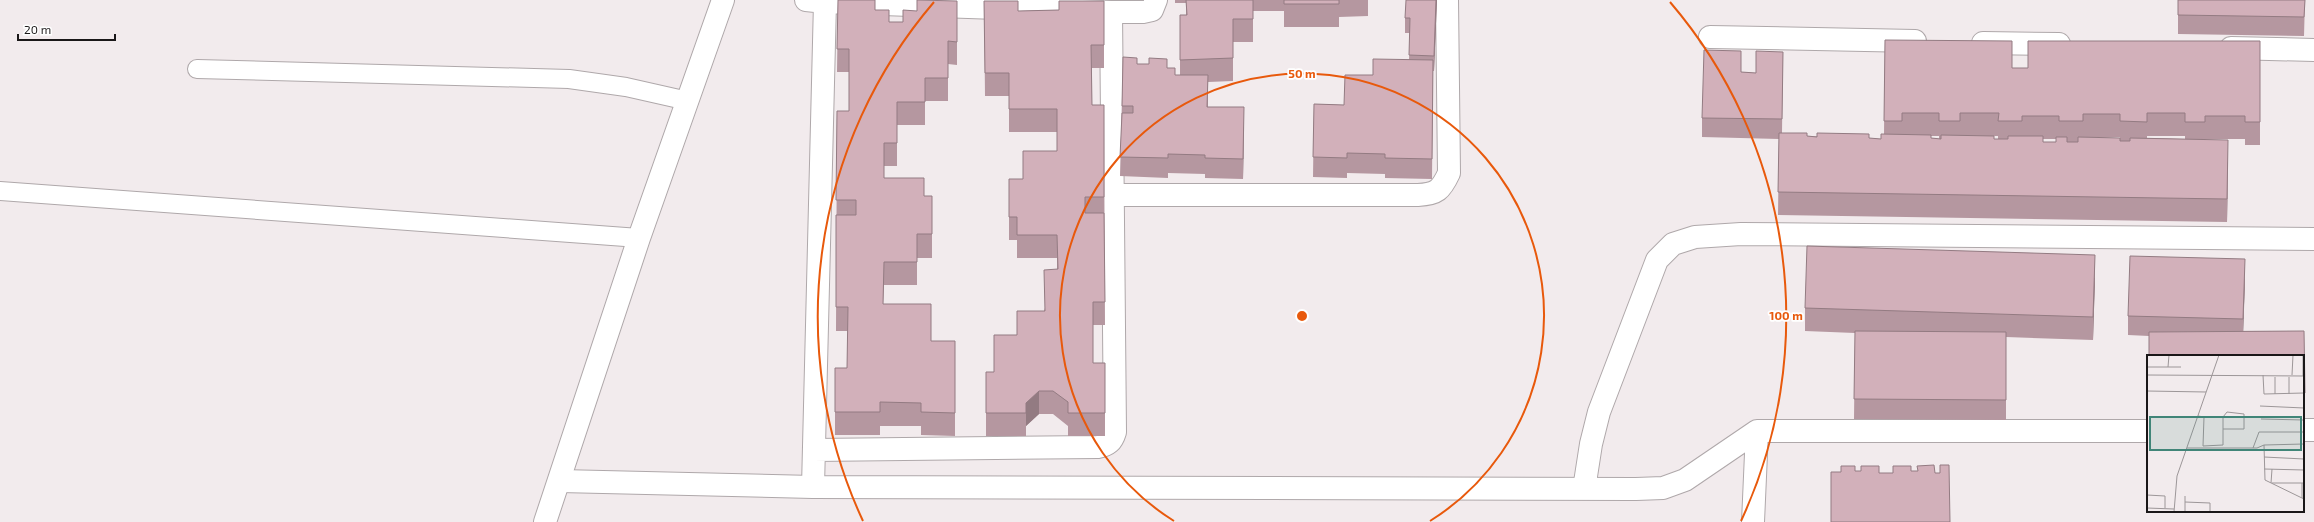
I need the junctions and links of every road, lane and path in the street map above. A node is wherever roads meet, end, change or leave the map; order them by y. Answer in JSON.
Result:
{"nodes":[{"id":1,"x":723,"y":0,"type":"edge"},
{"id":2,"x":1156,"y":0,"type":"edge"},
{"id":3,"x":1447,"y":0,"type":"edge"},
{"id":4,"x":815,"y":1,"type":"edge"},
{"id":5,"x":1111,"y":12,"type":"junction"},
{"id":6,"x":1710,"y":37,"type":"dead end"},
{"id":7,"x":1932,"y":42,"type":"edge"},
{"id":8,"x":1964,"y":42,"type":"edge"},
{"id":9,"x":2076,"y":45,"type":"edge"},
{"id":10,"x":2211,"y":48,"type":"edge"},
{"id":11,"x":2314,"y":50,"type":"edge"},
{"id":12,"x":197,"y":69,"type":"dead end"},
{"id":13,"x":688,"y":101,"type":"junction"},
{"id":14,"x":0,"y":191,"type":"edge"},
{"id":15,"x":1112,"y":195,"type":"junction"},
{"id":16,"x":640,"y":238,"type":"junction"},
{"id":17,"x":2314,"y":239,"type":"edge"},
{"id":18,"x":2147,"y":430,"type":"edge"},
{"id":19,"x":1757,"y":431,"type":"junction"},
{"id":20,"x":814,"y":450,"type":"junction"},
{"id":21,"x":560,"y":481,"type":"junction"},
{"id":22,"x":813,"y":487,"type":"junction"},
{"id":23,"x":1584,"y":489,"type":"junction"},
{"id":24,"x":545,"y":522,"type":"edge"},
{"id":25,"x":1753,"y":522,"type":"edge"}],
"edges":[{"from":1,"to":13,"type":"street"},
{"from":2,"to":5,"type":"street"},
{"from":3,"to":15,"type":"street"},
{"from":4,"to":5,"type":"street"},
{"from":4,"to":20,"type":"street"},
{"from":5,"to":15,"type":"street"},
{"from":6,"to":7,"type":"street"},
{"from":8,"to":9,"type":"street"},
{"from":10,"to":11,"type":"street"},
{"from":12,"to":13,"type":"lane"},
{"from":13,"to":16,"type":"street"},
{"from":14,"to":16,"type":"lane"},
{"from":15,"to":20,"type":"street"},
{"from":16,"to":21,"type":"street"},
{"from":17,"to":23,"type":"street"},
{"from":18,"to":19,"type":"street"},
{"from":19,"to":23,"type":"street"},
{"from":19,"to":25,"type":"street"},
{"from":20,"to":22,"type":"street"},
{"from":21,"to":22,"type":"street"},
{"from":21,"to":24,"type":"street"},
{"from":22,"to":23,"type":"street"}]}
